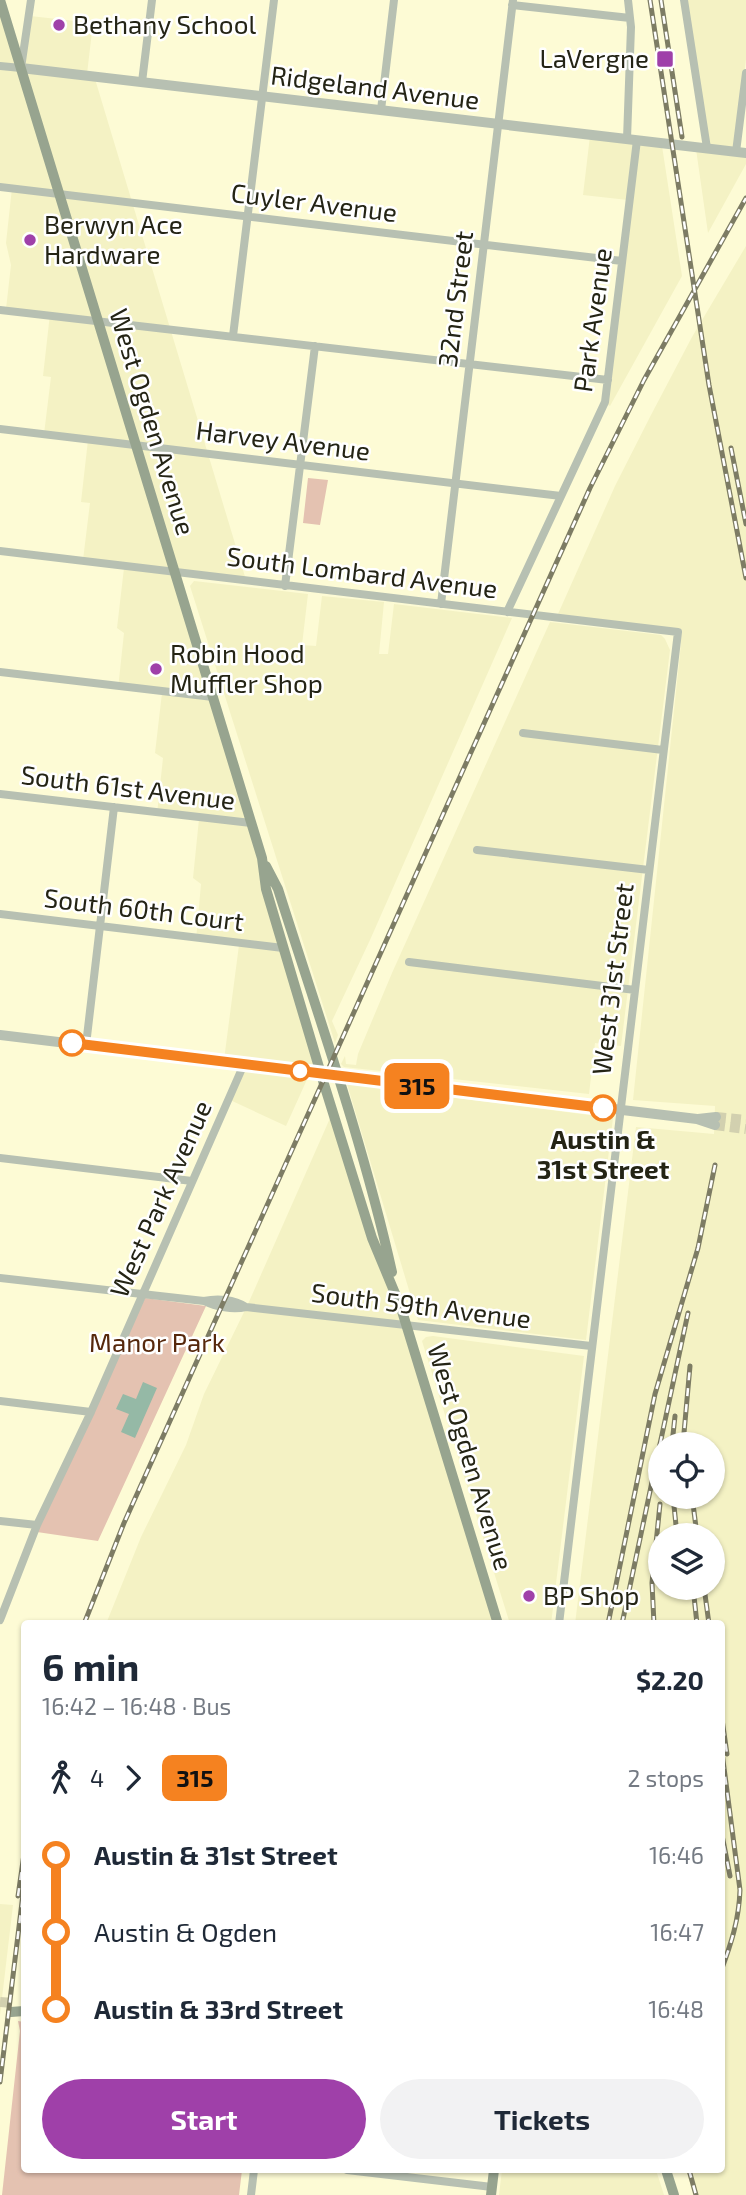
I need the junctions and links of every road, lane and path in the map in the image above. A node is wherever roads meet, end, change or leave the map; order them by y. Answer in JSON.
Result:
{"nodes":[{"id":1,"x":0,"y":0,"type":"edge"},
{"id":2,"x":31,"y":0,"type":"edge"},
{"id":3,"x":152,"y":0,"type":"edge"},
{"id":4,"x":274,"y":0,"type":"edge"},
{"id":5,"x":394,"y":0,"type":"edge"},
{"id":6,"x":628,"y":0,"type":"edge"},
{"id":7,"x":684,"y":0,"type":"edge"},
{"id":8,"x":512,"y":2,"type":"edge"},
{"id":9,"x":631,"y":18,"type":"junction"},
{"id":10,"x":0,"y":66,"type":"edge"},
{"id":11,"x":21,"y":68,"type":"junction"},
{"id":12,"x":746,"y":73,"type":"edge"},
{"id":13,"x":142,"y":82,"type":"junction"},
{"id":14,"x":262,"y":96,"type":"junction"},
{"id":15,"x":381,"y":110,"type":"junction"},
{"id":16,"x":498,"y":124,"type":"junction"},
{"id":17,"x":632,"y":139,"type":"junction"},
{"id":18,"x":707,"y":148,"type":"junction"},
{"id":19,"x":741,"y":152,"type":"edge"},
{"id":20,"x":0,"y":187,"type":"edge"},
{"id":21,"x":59,"y":194,"type":"junction"},
{"id":22,"x":247,"y":216,"type":"junction"},
{"id":23,"x":484,"y":244,"type":"junction"},
{"id":24,"x":622,"y":261,"type":"junction"},
{"id":25,"x":0,"y":310,"type":"edge"},
{"id":26,"x":97,"y":321,"type":"junction"},
{"id":27,"x":233,"y":336,"type":"junction"},
{"id":28,"x":315,"y":346,"type":"junction"},
{"id":29,"x":470,"y":364,"type":"junction"},
{"id":30,"x":608,"y":380,"type":"junction"},
{"id":31,"x":0,"y":429,"type":"edge"},
{"id":32,"x":137,"y":445,"type":"junction"},
{"id":33,"x":300,"y":464,"type":"junction"},
{"id":34,"x":456,"y":483,"type":"junction"},
{"id":35,"x":561,"y":496,"type":"junction"},
{"id":36,"x":0,"y":551,"type":"edge"},
{"id":37,"x":175,"y":572,"type":"junction"},
{"id":38,"x":285,"y":586,"type":"junction"},
{"id":39,"x":441,"y":604,"type":"junction"},
{"id":40,"x":507,"y":612,"type":"junction"},
{"id":41,"x":678,"y":632,"type":"joint"},
{"id":42,"x":0,"y":673,"type":"edge"},
{"id":43,"x":213,"y":697,"type":"junction"},
{"id":44,"x":523,"y":733,"type":"dead end"},
{"id":45,"x":663,"y":750,"type":"junction"},
{"id":46,"x":0,"y":794,"type":"edge"},
{"id":47,"x":114,"y":807,"type":"junction"},
{"id":48,"x":251,"y":823,"type":"junction"},
{"id":49,"x":477,"y":850,"type":"dead end"},
{"id":50,"x":262,"y":858,"type":"junction"},
{"id":51,"x":649,"y":870,"type":"junction"},
{"id":52,"x":0,"y":914,"type":"edge"},
{"id":53,"x":100,"y":926,"type":"junction"},
{"id":54,"x":283,"y":947,"type":"junction"},
{"id":55,"x":409,"y":962,"type":"dead end"},
{"id":56,"x":635,"y":990,"type":"junction"},
{"id":57,"x":0,"y":1035,"type":"edge"},
{"id":58,"x":86,"y":1045,"type":"junction"},
{"id":59,"x":244,"y":1064,"type":"junction"},
{"id":60,"x":321,"y":1074,"type":"junction"},
{"id":61,"x":337,"y":1076,"type":"junction"},
{"id":62,"x":621,"y":1110,"type":"junction"},
{"id":63,"x":716,"y":1121,"type":"tunnel mouth"},
{"id":64,"x":0,"y":1158,"type":"edge"},
{"id":65,"x":192,"y":1181,"type":"junction"},
{"id":66,"x":0,"y":1278,"type":"edge"},
{"id":67,"x":142,"y":1294,"type":"junction"},
{"id":68,"x":399,"y":1304,"type":"junction"},
{"id":69,"x":406,"y":1325,"type":"junction"},
{"id":70,"x":591,"y":1346,"type":"junction"},
{"id":71,"x":0,"y":1401,"type":"edge"},
{"id":72,"x":91,"y":1412,"type":"junction"},
{"id":73,"x":0,"y":1521,"type":"edge"},
{"id":74,"x":37,"y":1525,"type":"junction"},
{"id":75,"x":0,"y":1620,"type":"edge"},
{"id":76,"x":497,"y":1620,"type":"edge"},
{"id":77,"x":559,"y":1620,"type":"edge"},
{"id":78,"x":12,"y":2007,"type":"tunnel mouth"},
{"id":79,"x":21,"y":2008,"type":"edge"},
{"id":80,"x":254,"y":2173,"type":"edge"},
{"id":81,"x":368,"y":2173,"type":"edge"},
{"id":82,"x":494,"y":2173,"type":"edge"},
{"id":83,"x":667,"y":2173,"type":"edge"},
{"id":84,"x":491,"y":2191,"type":"edge"},
{"id":85,"x":251,"y":2195,"type":"edge"},
{"id":86,"x":674,"y":2195,"type":"edge"}],
"edges":[{"from":1,"to":11,"type":"main road","name":"West Ogden Avenue"},
{"from":2,"to":11,"type":"street"},
{"from":3,"to":13,"type":"street"},
{"from":4,"to":14,"type":"street"},
{"from":5,"to":15,"type":"street"},
{"from":6,"to":9,"type":"street","name":"Park Avenue"},
{"from":7,"to":18,"type":"street"},
{"from":8,"to":9,"type":"street"},
{"from":8,"to":16,"type":"street","name":"32nd Street"},
{"from":9,"to":17,"type":"street","name":"Park Avenue"},
{"from":10,"to":11,"type":"street","name":"Ridgeland Avenue"},
{"from":11,"to":13,"type":"street","name":"Ridgeland Avenue"},
{"from":11,"to":21,"type":"main road","name":"West Ogden Avenue"},
{"from":12,"to":19,"type":"street"},
{"from":13,"to":14,"type":"street","name":"Ridgeland Avenue"},
{"from":14,"to":15,"type":"street","name":"Ridgeland Avenue"},
{"from":14,"to":22,"type":"street"},
{"from":15,"to":16,"type":"street","name":"Ridgeland Avenue"},
{"from":16,"to":17,"type":"street","name":"Ridgeland Avenue"},
{"from":16,"to":23,"type":"street","name":"32nd Street"},
{"from":17,"to":18,"type":"street","name":"Ridgeland Avenue"},
{"from":17,"to":24,"type":"street","name":"Park Avenue"},
{"from":18,"to":19,"type":"street","name":"Ridgeland Avenue"},
{"from":20,"to":21,"type":"street","name":"Cuyler Avenue"},
{"from":21,"to":22,"type":"street","name":"Cuyler Avenue"},
{"from":21,"to":26,"type":"main road","name":"West Ogden Avenue"},
{"from":22,"to":23,"type":"street","name":"Cuyler Avenue"},
{"from":22,"to":27,"type":"street"},
{"from":23,"to":24,"type":"street","name":"Cuyler Avenue"},
{"from":23,"to":29,"type":"street","name":"32nd Street"},
{"from":24,"to":30,"type":"street","name":"Park Avenue"},
{"from":25,"to":26,"type":"street"},
{"from":26,"to":27,"type":"street"},
{"from":26,"to":32,"type":"main road","name":"West Ogden Avenue"},
{"from":27,"to":28,"type":"street"},
{"from":28,"to":29,"type":"street"},
{"from":28,"to":33,"type":"street"},
{"from":29,"to":30,"type":"street"},
{"from":29,"to":34,"type":"street","name":"32nd Street"},
{"from":30,"to":35,"type":"street","name":"Park Avenue"},
{"from":31,"to":32,"type":"street","name":"Harvey Avenue"},
{"from":32,"to":33,"type":"street","name":"Harvey Avenue"},
{"from":32,"to":37,"type":"main road","name":"West Ogden Avenue"},
{"from":33,"to":34,"type":"street","name":"Harvey Avenue"},
{"from":33,"to":38,"type":"street"},
{"from":34,"to":35,"type":"street","name":"Harvey Avenue"},
{"from":34,"to":39,"type":"street","name":"32nd Street"},
{"from":35,"to":40,"type":"street","name":"Park Avenue"},
{"from":36,"to":37,"type":"street","name":"South Lombard Avenue"},
{"from":37,"to":38,"type":"street","name":"South Lombard Avenue"},
{"from":37,"to":43,"type":"main road","name":"West Ogden Avenue"},
{"from":38,"to":39,"type":"street","name":"South Lombard Avenue"},
{"from":39,"to":40,"type":"street","name":"South Lombard Avenue"},
{"from":40,"to":41,"type":"street","name":"South Lombard Avenue"},
{"from":41,"to":45,"type":"street","name":"West 31st Street"},
{"from":42,"to":43,"type":"street"},
{"from":43,"to":48,"type":"main road","name":"West Ogden Avenue"},
{"from":44,"to":45,"type":"street"},
{"from":45,"to":51,"type":"street","name":"West 31st Street"},
{"from":46,"to":47,"type":"street","name":"South 61st Avenue"},
{"from":47,"to":48,"type":"street","name":"South 61st Avenue"},
{"from":47,"to":53,"type":"street"},
{"from":48,"to":50,"type":"main road","name":"West Ogden Avenue"},
{"from":49,"to":51,"type":"street"},
{"from":50,"to":54,"type":"main road","name":"West Ogden Avenue"},
{"from":50,"to":61,"type":"main road","name":"West Ogden Avenue"},
{"from":51,"to":56,"type":"street","name":"West 31st Street"},
{"from":52,"to":53,"type":"street","name":"South 60th Court"},
{"from":53,"to":54,"type":"street","name":"South 60th Court"},
{"from":53,"to":58,"type":"street"},
{"from":54,"to":60,"type":"main road","name":"West Ogden Avenue"},
{"from":55,"to":56,"type":"street"},
{"from":56,"to":62,"type":"street","name":"West 31st Street"},
{"from":57,"to":58,"type":"street"},
{"from":58,"to":59,"type":"street"},
{"from":59,"to":60,"type":"street"},
{"from":59,"to":65,"type":"street","name":"West Park Avenue"},
{"from":60,"to":61,"type":"street"},
{"from":60,"to":68,"type":"main road","name":"West Ogden Avenue"},
{"from":61,"to":62,"type":"street"},
{"from":61,"to":68,"type":"main road","name":"West Ogden Avenue"},
{"from":62,"to":63,"type":"street"},
{"from":62,"to":70,"type":"street","name":"West 31st Street"},
{"from":64,"to":65,"type":"street"},
{"from":65,"to":67,"type":"street","name":"West Park Avenue"},
{"from":66,"to":67,"type":"street","name":"South 59th Avenue"},
{"from":67,"to":69,"type":"street","name":"South 59th Avenue"},
{"from":67,"to":72,"type":"street","name":"West Park Avenue"},
{"from":68,"to":69,"type":"main road","name":"West Ogden Avenue"},
{"from":69,"to":70,"type":"street","name":"South 59th Avenue"},
{"from":69,"to":76,"type":"main road","name":"West Ogden Avenue"},
{"from":70,"to":77,"type":"street","name":"West 31st Street"},
{"from":71,"to":72,"type":"street"},
{"from":72,"to":74,"type":"street","name":"West Park Avenue"},
{"from":73,"to":74,"type":"street"},
{"from":74,"to":75,"type":"street","name":"West Park Avenue"},
{"from":78,"to":79,"type":"main road"},
{"from":80,"to":85,"type":"street"},
{"from":81,"to":84,"type":"street"},
{"from":82,"to":84,"type":"main road"},
{"from":83,"to":86,"type":"main road"}]}
